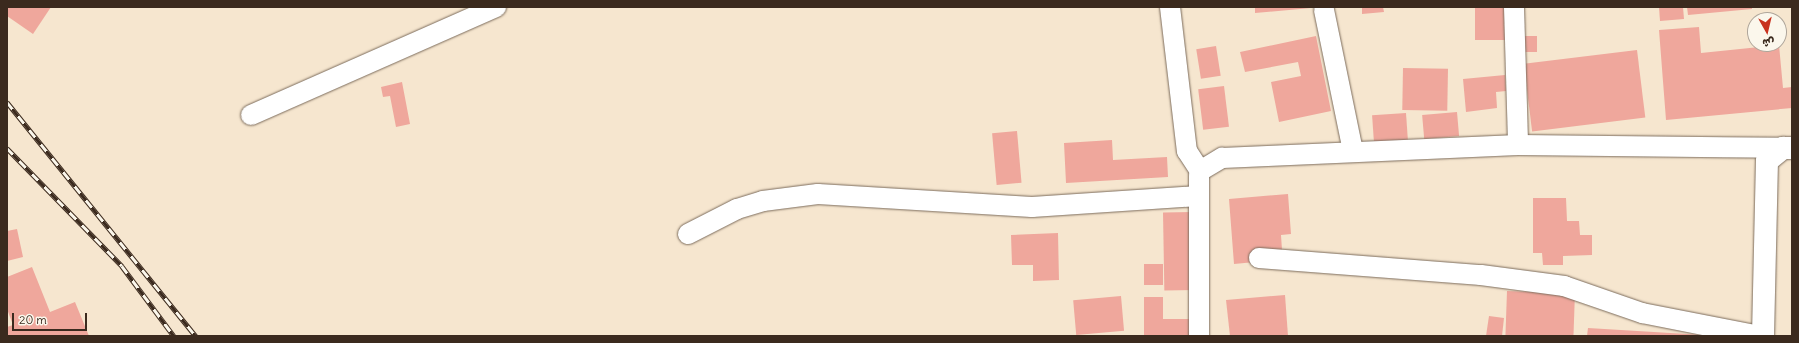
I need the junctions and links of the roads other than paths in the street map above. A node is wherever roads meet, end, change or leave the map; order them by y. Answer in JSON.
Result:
{"nodes":[{"id":1,"x":496,"y":7,"type":"edge"},
{"id":2,"x":1170,"y":7,"type":"edge"},
{"id":3,"x":1514,"y":7,"type":"edge"},
{"id":4,"x":1324,"y":10,"type":"dead end"},
{"id":5,"x":251,"y":115,"type":"dead end"},
{"id":6,"x":1518,"y":145,"type":"junction"},
{"id":7,"x":1788,"y":148,"type":"edge"},
{"id":8,"x":1353,"y":151,"type":"junction"},
{"id":9,"x":1200,"y":171,"type":"junction"},
{"id":10,"x":1198,"y":196,"type":"junction"},
{"id":11,"x":688,"y":234,"type":"dead end"},
{"id":12,"x":1258,"y":258,"type":"dead end"},
{"id":13,"x":1199,"y":336,"type":"edge"},
{"id":14,"x":1760,"y":336,"type":"edge"},
{"id":15,"x":1763,"y":336,"type":"edge"}],
"edges":[{"from":1,"to":5,"type":"street"},
{"from":2,"to":9,"type":"street"},
{"from":3,"to":6,"type":"street"},
{"from":4,"to":8,"type":"street"},
{"from":6,"to":7,"type":"street"},
{"from":6,"to":8,"type":"street"},
{"from":7,"to":15,"type":"street"},
{"from":8,"to":9,"type":"street"},
{"from":9,"to":10,"type":"street"},
{"from":10,"to":11,"type":"street"},
{"from":10,"to":13,"type":"street"},
{"from":12,"to":14,"type":"street"}]}
